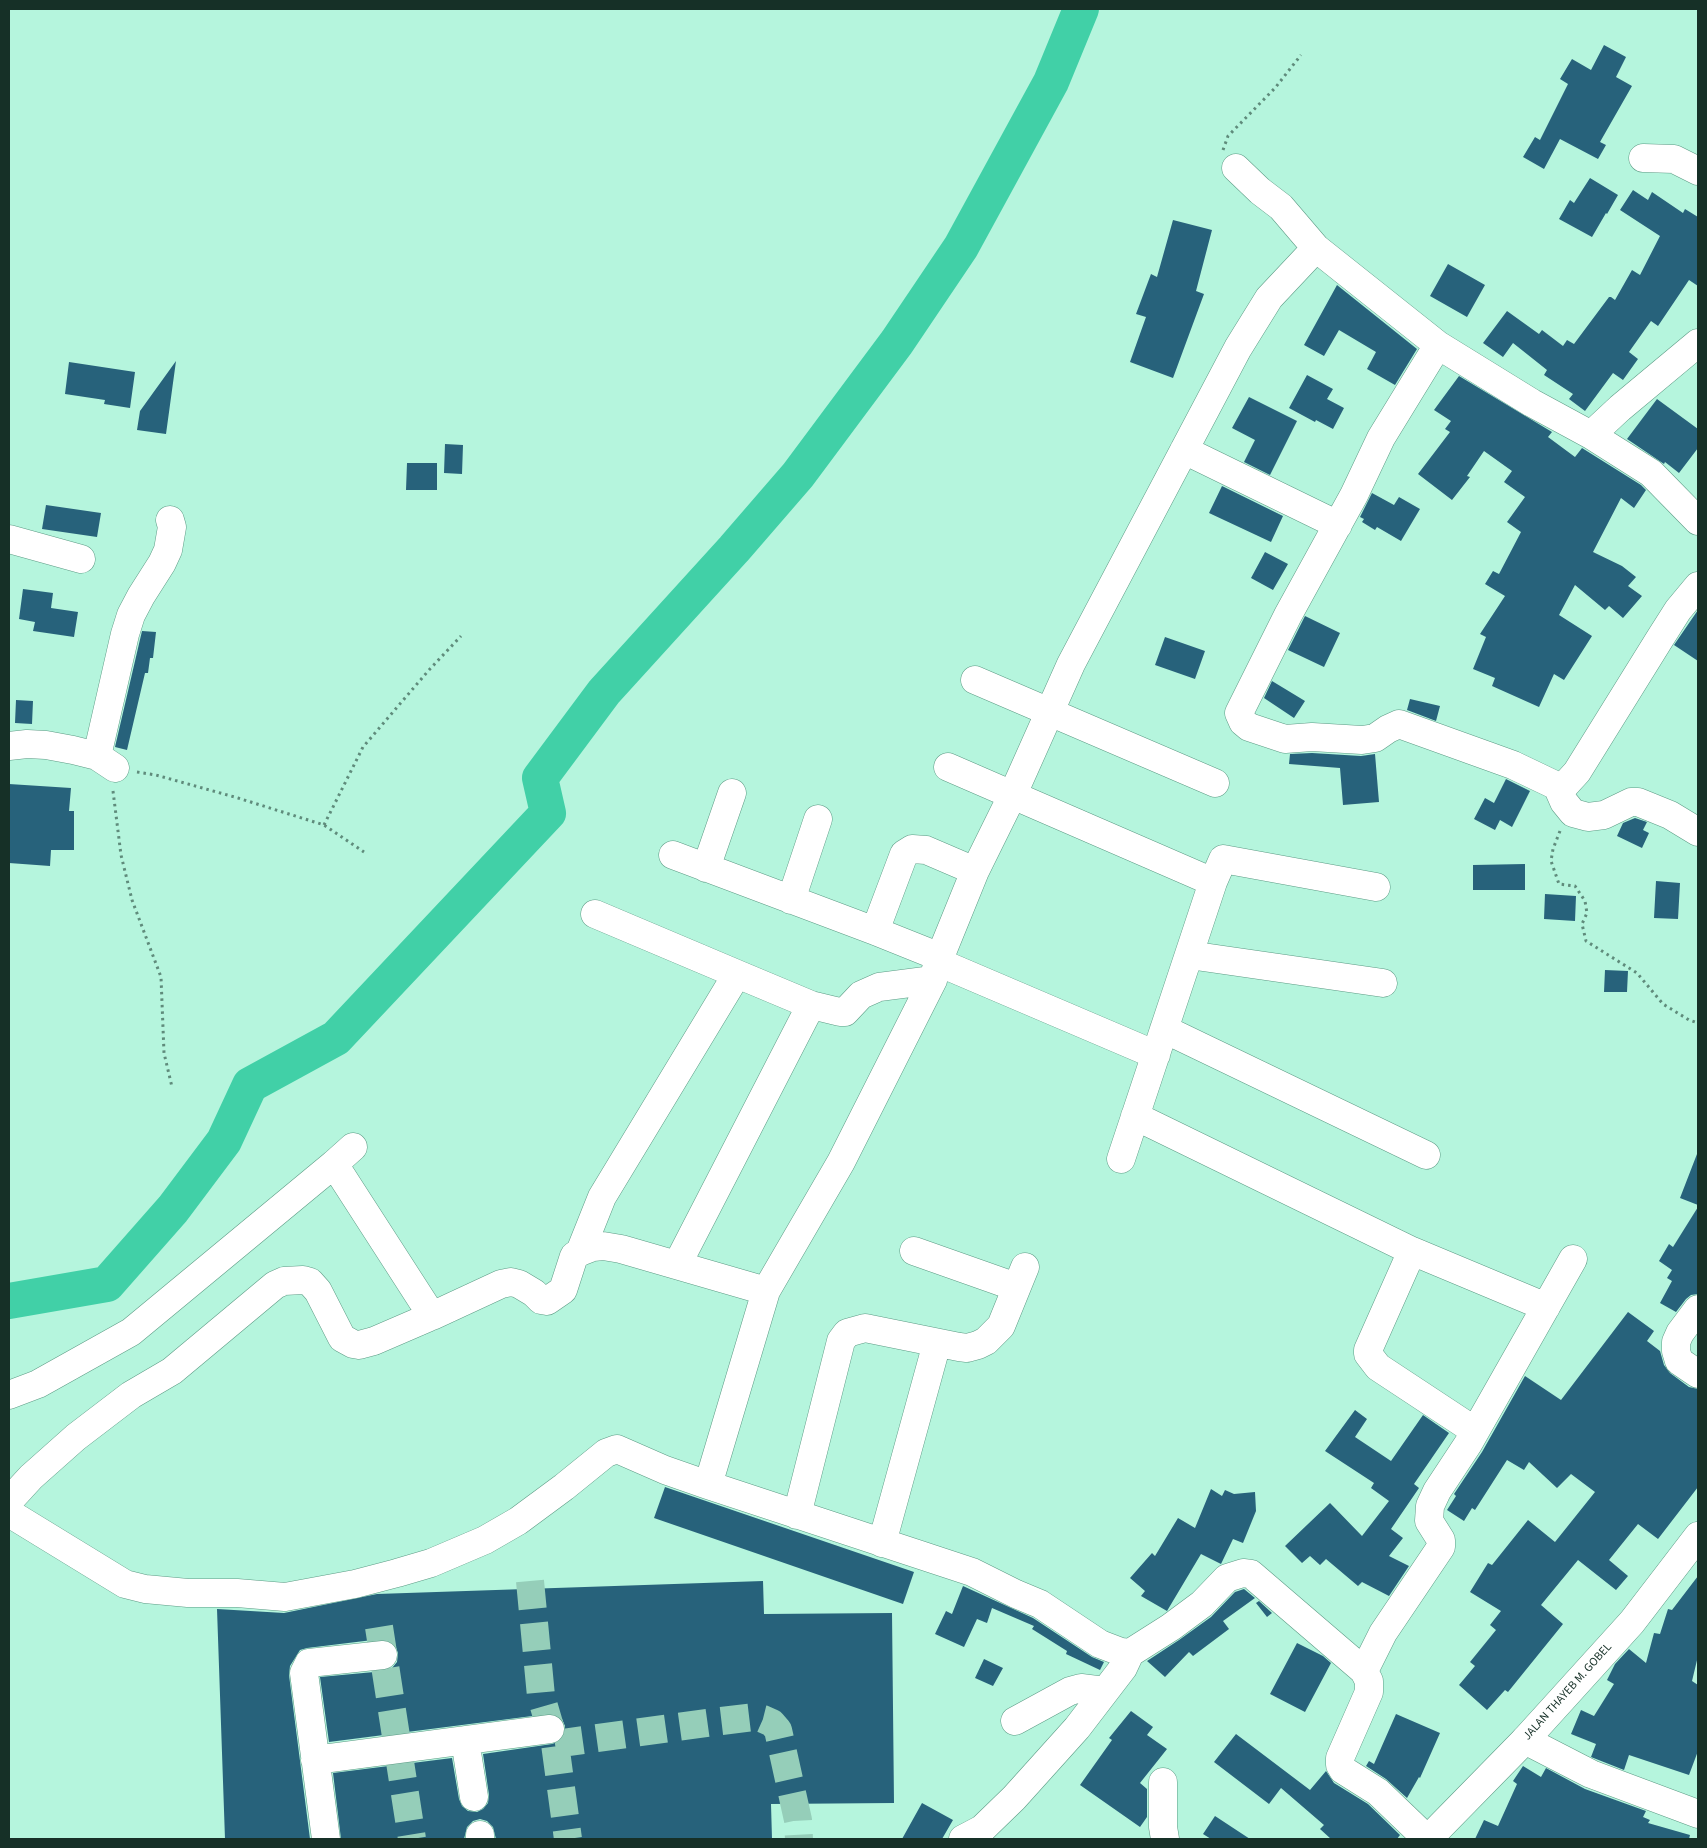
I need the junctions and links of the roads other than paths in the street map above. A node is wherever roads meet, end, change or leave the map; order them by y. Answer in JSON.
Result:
{"nodes":[{"id":1,"x":1643,"y":158,"type":"dead end"},
{"id":2,"x":1236,"y":168,"type":"road end"},
{"id":3,"x":1698,"y":171,"type":"edge"},
{"id":4,"x":1316,"y":248,"type":"junction"},
{"id":5,"x":1698,"y":343,"type":"edge"},
{"id":6,"x":1438,"y":344,"type":"junction"},
{"id":7,"x":1590,"y":435,"type":"junction"},
{"id":8,"x":1184,"y":450,"type":"junction"},
{"id":9,"x":170,"y":520,"type":"dead end"},
{"id":10,"x":1698,"y":521,"type":"edge"},
{"id":11,"x":1338,"y":525,"type":"junction"},
{"id":12,"x":9,"y":539,"type":"edge"},
{"id":13,"x":81,"y":559,"type":"dead end"},
{"id":14,"x":1698,"y":586,"type":"edge"},
{"id":15,"x":975,"y":680,"type":"dead end"},
{"id":16,"x":1050,"y":711,"type":"junction"},
{"id":17,"x":9,"y":746,"type":"edge"},
{"id":18,"x":948,"y":767,"type":"dead end"},
{"id":19,"x":1214,"y":783,"type":"dead end"},
{"id":20,"x":1557,"y":786,"type":"junction"},
{"id":21,"x":732,"y":794,"type":"dead end"},
{"id":22,"x":1013,"y":794,"type":"junction"},
{"id":23,"x":818,"y":819,"type":"dead end"},
{"id":24,"x":1698,"y":832,"type":"edge"},
{"id":25,"x":673,"y":855,"type":"dead end"},
{"id":26,"x":706,"y":868,"type":"junction"},
{"id":27,"x":975,"y":871,"type":"junction"},
{"id":28,"x":1212,"y":882,"type":"junction"},
{"id":29,"x":1376,"y":887,"type":"dead end"},
{"id":30,"x":791,"y":900,"type":"junction"},
{"id":31,"x":595,"y":914,"type":"dead end"},
{"id":32,"x":875,"y":930,"type":"junction"},
{"id":33,"x":1188,"y":955,"type":"junction"},
{"id":34,"x":937,"y":967,"type":"junction"},
{"id":35,"x":737,"y":974,"type":"junction"},
{"id":36,"x":1382,"y":982,"type":"dead end"},
{"id":37,"x":811,"y":1005,"type":"junction"},
{"id":38,"x":1164,"y":1028,"type":"junction"},
{"id":39,"x":1156,"y":1055,"type":"junction"},
{"id":40,"x":1135,"y":1116,"type":"junction"},
{"id":41,"x":1426,"y":1155,"type":"dead end"},
{"id":42,"x":1120,"y":1159,"type":"dead end"},
{"id":43,"x":914,"y":1251,"type":"dead end"},
{"id":44,"x":1412,"y":1251,"type":"junction"},
{"id":45,"x":580,"y":1252,"type":"junction"},
{"id":46,"x":1572,"y":1259,"type":"dead end"},
{"id":47,"x":677,"y":1265,"type":"junction"},
{"id":48,"x":766,"y":1291,"type":"junction"},
{"id":49,"x":1546,"y":1307,"type":"junction"},
{"id":50,"x":1698,"y":1309,"type":"edge"},
{"id":51,"x":432,"y":1316,"type":"junction"},
{"id":52,"x":937,"y":1343,"type":"junction"},
{"id":53,"x":1698,"y":1374,"type":"edge"},
{"id":54,"x":9,"y":1396,"type":"edge"},
{"id":55,"x":1475,"y":1431,"type":"junction"},
{"id":56,"x":708,"y":1486,"type":"junction"},
{"id":57,"x":9,"y":1501,"type":"edge"},
{"id":58,"x":9,"y":1513,"type":"edge"},
{"id":59,"x":797,"y":1515,"type":"junction"},
{"id":60,"x":1698,"y":1536,"type":"edge"},
{"id":61,"x":882,"y":1543,"type":"junction"},
{"id":62,"x":1130,"y":1653,"type":"junction"},
{"id":63,"x":383,"y":1655,"type":"dead end"},
{"id":64,"x":1364,"y":1670,"type":"junction"},
{"id":65,"x":1105,"y":1691,"type":"junction"},
{"id":66,"x":1015,"y":1721,"type":"dead end"},
{"id":67,"x":550,"y":1730,"type":"tunnel mouth"},
{"id":68,"x":465,"y":1740,"type":"junction"},
{"id":69,"x":1524,"y":1740,"type":"junction"},
{"id":70,"x":315,"y":1760,"type":"junction"},
{"id":71,"x":1163,"y":1782,"type":"dead end"},
{"id":72,"x":474,"y":1797,"type":"dead end"},
{"id":73,"x":1698,"y":1814,"type":"edge"},
{"id":74,"x":326,"y":1839,"type":"edge"},
{"id":75,"x":963,"y":1839,"type":"edge"},
{"id":76,"x":1165,"y":1839,"type":"edge"},
{"id":77,"x":1428,"y":1839,"type":"edge"}],
"edges":[{"from":1,"to":3,"type":"street"},
{"from":2,"to":4,"type":"street"},
{"from":4,"to":6,"type":"street"},
{"from":4,"to":8,"type":"street"},
{"from":5,"to":7,"type":"street"},
{"from":6,"to":7,"type":"street"},
{"from":6,"to":11,"type":"street"},
{"from":7,"to":10,"type":"street"},
{"from":8,"to":11,"type":"street"},
{"from":8,"to":16,"type":"street"},
{"from":9,"to":17,"type":"street"},
{"from":11,"to":20,"type":"street"},
{"from":12,"to":13,"type":"street"},
{"from":14,"to":20,"type":"street"},
{"from":15,"to":16,"type":"street"},
{"from":16,"to":19,"type":"street"},
{"from":16,"to":22,"type":"street"},
{"from":18,"to":22,"type":"street"},
{"from":20,"to":24,"type":"street"},
{"from":21,"to":26,"type":"street"},
{"from":22,"to":27,"type":"street"},
{"from":22,"to":28,"type":"street"},
{"from":23,"to":30,"type":"street"},
{"from":25,"to":26,"type":"street"},
{"from":26,"to":30,"type":"street"},
{"from":27,"to":32,"type":"street"},
{"from":27,"to":34,"type":"street"},
{"from":28,"to":29,"type":"street"},
{"from":28,"to":33,"type":"street"},
{"from":30,"to":32,"type":"street"},
{"from":31,"to":35,"type":"street"},
{"from":32,"to":34,"type":"street"},
{"from":33,"to":36,"type":"street"},
{"from":33,"to":38,"type":"street"},
{"from":34,"to":37,"type":"street"},
{"from":34,"to":39,"type":"street"},
{"from":34,"to":48,"type":"street"},
{"from":35,"to":37,"type":"street"},
{"from":35,"to":45,"type":"street"},
{"from":37,"to":47,"type":"street"},
{"from":38,"to":39,"type":"street"},
{"from":38,"to":41,"type":"street"},
{"from":39,"to":40,"type":"street"},
{"from":40,"to":42,"type":"street"},
{"from":40,"to":44,"type":"street"},
{"from":43,"to":52,"type":"street"},
{"from":44,"to":49,"type":"street"},
{"from":44,"to":55,"type":"street"},
{"from":45,"to":47,"type":"street"},
{"from":45,"to":51,"type":"street"},
{"from":46,"to":49,"type":"street"},
{"from":47,"to":48,"type":"street"},
{"from":48,"to":56,"type":"street"},
{"from":49,"to":55,"type":"street"},
{"from":50,"to":53,"type":"street"},
{"from":51,"to":54,"type":"street"},
{"from":51,"to":57,"type":"street"},
{"from":52,"to":59,"type":"street"},
{"from":52,"to":61,"type":"street"},
{"from":55,"to":64,"type":"street"},
{"from":56,"to":58,"type":"street"},
{"from":56,"to":59,"type":"street"},
{"from":59,"to":61,"type":"street"},
{"from":60,"to":69,"type":"street","name":"JALAN THAYEB M. GOBEL"},
{"from":61,"to":62,"type":"street"},
{"from":62,"to":64,"type":"street"},
{"from":62,"to":65,"type":"street"},
{"from":63,"to":70,"type":"street"},
{"from":64,"to":77,"type":"street"},
{"from":65,"to":66,"type":"street"},
{"from":65,"to":75,"type":"street"},
{"from":67,"to":68,"type":"street"},
{"from":68,"to":70,"type":"street"},
{"from":68,"to":72,"type":"street"},
{"from":69,"to":73,"type":"street"},
{"from":69,"to":77,"type":"street","name":"JALAN THAYEB M. GOBEL"},
{"from":70,"to":74,"type":"street"},
{"from":71,"to":76,"type":"street"}]}
